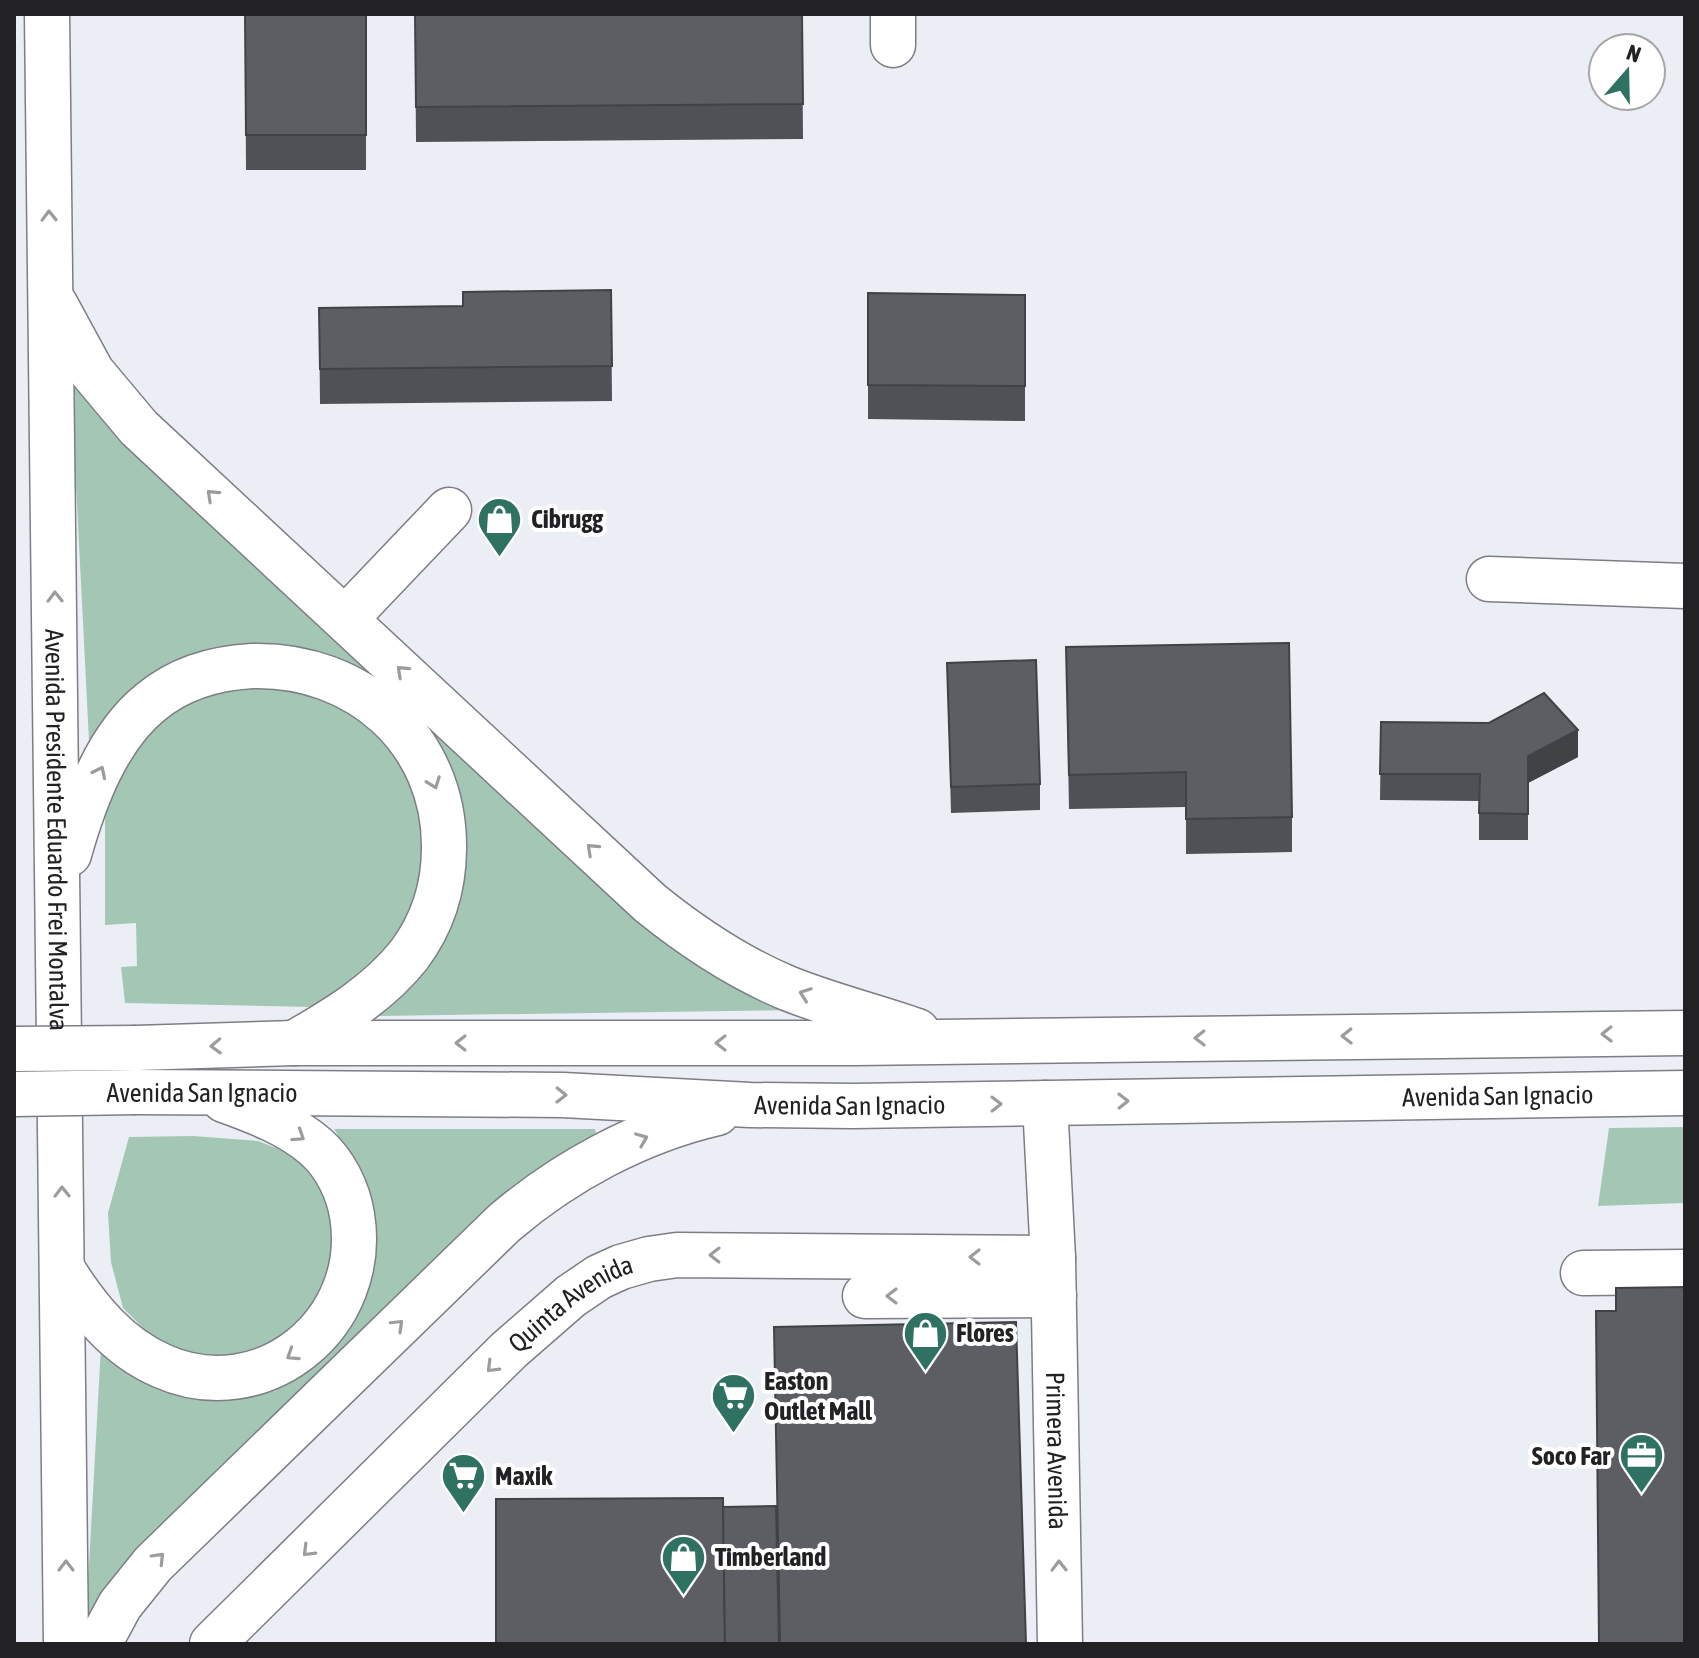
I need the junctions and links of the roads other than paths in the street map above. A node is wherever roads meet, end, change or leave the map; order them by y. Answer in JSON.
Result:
{"nodes":[{"id":1,"x":47,"y":14,"type":"edge"},
{"id":2,"x":50,"y":294,"type":"junction"},
{"id":3,"x":449,"y":510,"type":"dead end"},
{"id":4,"x":1489,"y":579,"type":"dead end"},
{"id":5,"x":1685,"y":586,"type":"edge"},
{"id":6,"x":346,"y":618,"type":"junction"},
{"id":7,"x":59,"y":899,"type":"junction"},
{"id":8,"x":1685,"y":1033,"type":"edge"},
{"id":9,"x":948,"y":1041,"type":"junction"},
{"id":10,"x":294,"y":1043,"type":"junction"},
{"id":11,"x":855,"y":1043,"type":"junction"},
{"id":12,"x":14,"y":1049,"type":"edge"},
{"id":13,"x":203,"y":1093,"type":"junction"},
{"id":14,"x":1685,"y":1093,"type":"edge"},
{"id":15,"x":14,"y":1094,"type":"edge"},
{"id":16,"x":1045,"y":1103,"type":"junction"},
{"id":17,"x":750,"y":1105,"type":"junction"},
{"id":18,"x":853,"y":1106,"type":"junction"},
{"id":19,"x":63,"y":1270,"type":"junction"},
{"id":20,"x":1685,"y":1272,"type":"edge"},
{"id":21,"x":1583,"y":1273,"type":"dead end"},
{"id":22,"x":1053,"y":1276,"type":"junction"},
{"id":23,"x":865,"y":1296,"type":"dead end"},
{"id":24,"x":66,"y":1644,"type":"edge"},
{"id":25,"x":99,"y":1644,"type":"edge"},
{"id":26,"x":212,"y":1644,"type":"edge"},
{"id":27,"x":1060,"y":1644,"type":"edge"}],
"edges":[{"from":2,"to":1,"type":"main road","name":"Avenida Presidente Eduardo Frei Montalva","one_way":true},
{"from":6,"to":2,"type":"main road","one_way":true},
{"from":7,"to":2,"type":"main road","name":"Avenida Presidente Eduardo Frei Montalva","one_way":true},
{"from":3,"to":6,"type":"main road"},
{"from":4,"to":5,"type":"main road"},
{"from":9,"to":6,"type":"main road","one_way":true},
{"from":7,"to":10,"type":"main road","one_way":true},
{"from":19,"to":7,"type":"main road","name":"Avenida Presidente Eduardo Frei Montalva","one_way":true},
{"from":8,"to":9,"type":"main road","name":"Avenida San Ignacio","one_way":true},
{"from":9,"to":11,"type":"main road","name":"Avenida San Ignacio"},
{"from":11,"to":10,"type":"main road","name":"Avenida San Ignacio","one_way":true},
{"from":10,"to":12,"type":"main road","name":"Avenida San Ignacio","one_way":true,"bridge":true},
{"from":11,"to":18,"type":"main road"},
{"from":13,"to":15,"type":"main road","name":"Avenida San Ignacio","bridge":true},
{"from":13,"to":17,"type":"main road","name":"Avenida San Ignacio","one_way":true},
{"from":13,"to":19,"type":"main road","one_way":true},
{"from":16,"to":14,"type":"main road","name":"Avenida San Ignacio","one_way":true},
{"from":18,"to":16,"type":"main road","name":"Avenida San Ignacio","one_way":true},
{"from":16,"to":22,"type":"main road","name":"Primera Avenida"},
{"from":17,"to":18,"type":"main road","name":"Avenida San Ignacio"},
{"from":25,"to":17,"type":"main road","one_way":true},
{"from":24,"to":19,"type":"main road","name":"Avenida Presidente Eduardo Frei Montalva","one_way":true},
{"from":20,"to":21,"type":"main road"},
{"from":22,"to":23,"type":"main road","one_way":true},
{"from":22,"to":26,"type":"main road","name":"Quinta Avenida","one_way":true},
{"from":27,"to":22,"type":"main road","name":"Primera Avenida","one_way":true}]}
